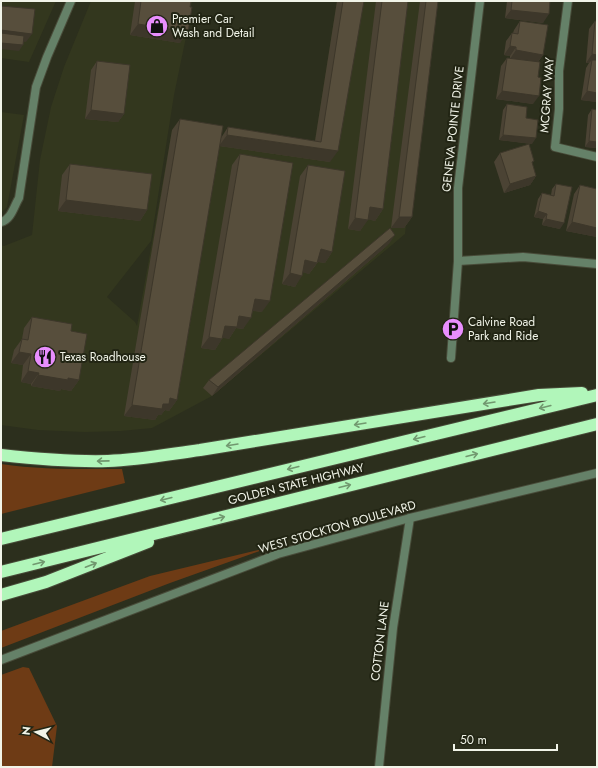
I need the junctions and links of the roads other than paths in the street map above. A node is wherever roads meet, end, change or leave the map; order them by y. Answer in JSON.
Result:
{"nodes":[{"id":1,"x":71,"y":1,"type":"edge"},
{"id":2,"x":480,"y":1,"type":"edge"},
{"id":3,"x":568,"y":1,"type":"edge"},
{"id":4,"x":597,"y":157,"type":"edge"},
{"id":5,"x":1,"y":222,"type":"edge"},
{"id":6,"x":458,"y":261,"type":"junction"},
{"id":7,"x":597,"y":264,"type":"edge"},
{"id":8,"x":451,"y":358,"type":"dead end"},
{"id":9,"x":597,"y":394,"type":"edge"},
{"id":10,"x":597,"y":424,"type":"edge"},
{"id":11,"x":1,"y":455,"type":"edge"},
{"id":12,"x":597,"y":473,"type":"edge"},
{"id":13,"x":410,"y":518,"type":"junction"},
{"id":14,"x":196,"y":523,"type":"junction"},
{"id":15,"x":1,"y":539,"type":"edge"},
{"id":16,"x":1,"y":572,"type":"edge"},
{"id":17,"x":1,"y":595,"type":"edge"},
{"id":18,"x":1,"y":660,"type":"edge"},
{"id":19,"x":380,"y":767,"type":"edge"}],
"edges":[{"from":1,"to":5,"type":"street"},
{"from":2,"to":6,"type":"street","name":"GENEVA POINTE DRIVE"},
{"from":3,"to":4,"type":"street","name":"MCGRAY WAY"},
{"from":6,"to":7,"type":"street"},
{"from":6,"to":8,"type":"street","name":"GENEVA POINTE DRIVE"},
{"from":9,"to":11,"type":"highway","one_way":true},
{"from":9,"to":15,"type":"highway","name":"GOLDEN STATE HIGHWAY","one_way":true},
{"from":14,"to":10,"type":"highway","name":"GOLDEN STATE HIGHWAY","one_way":true},
{"from":12,"to":13,"type":"street","name":"WEST STOCKTON BOULEVARD"},
{"from":13,"to":18,"type":"street","name":"WEST STOCKTON BOULEVARD"},
{"from":13,"to":19,"type":"street","name":"COTTON LANE"},
{"from":16,"to":14,"type":"highway","name":"GOLDEN STATE HIGHWAY","one_way":true},
{"from":17,"to":14,"type":"highway","one_way":true}]}
